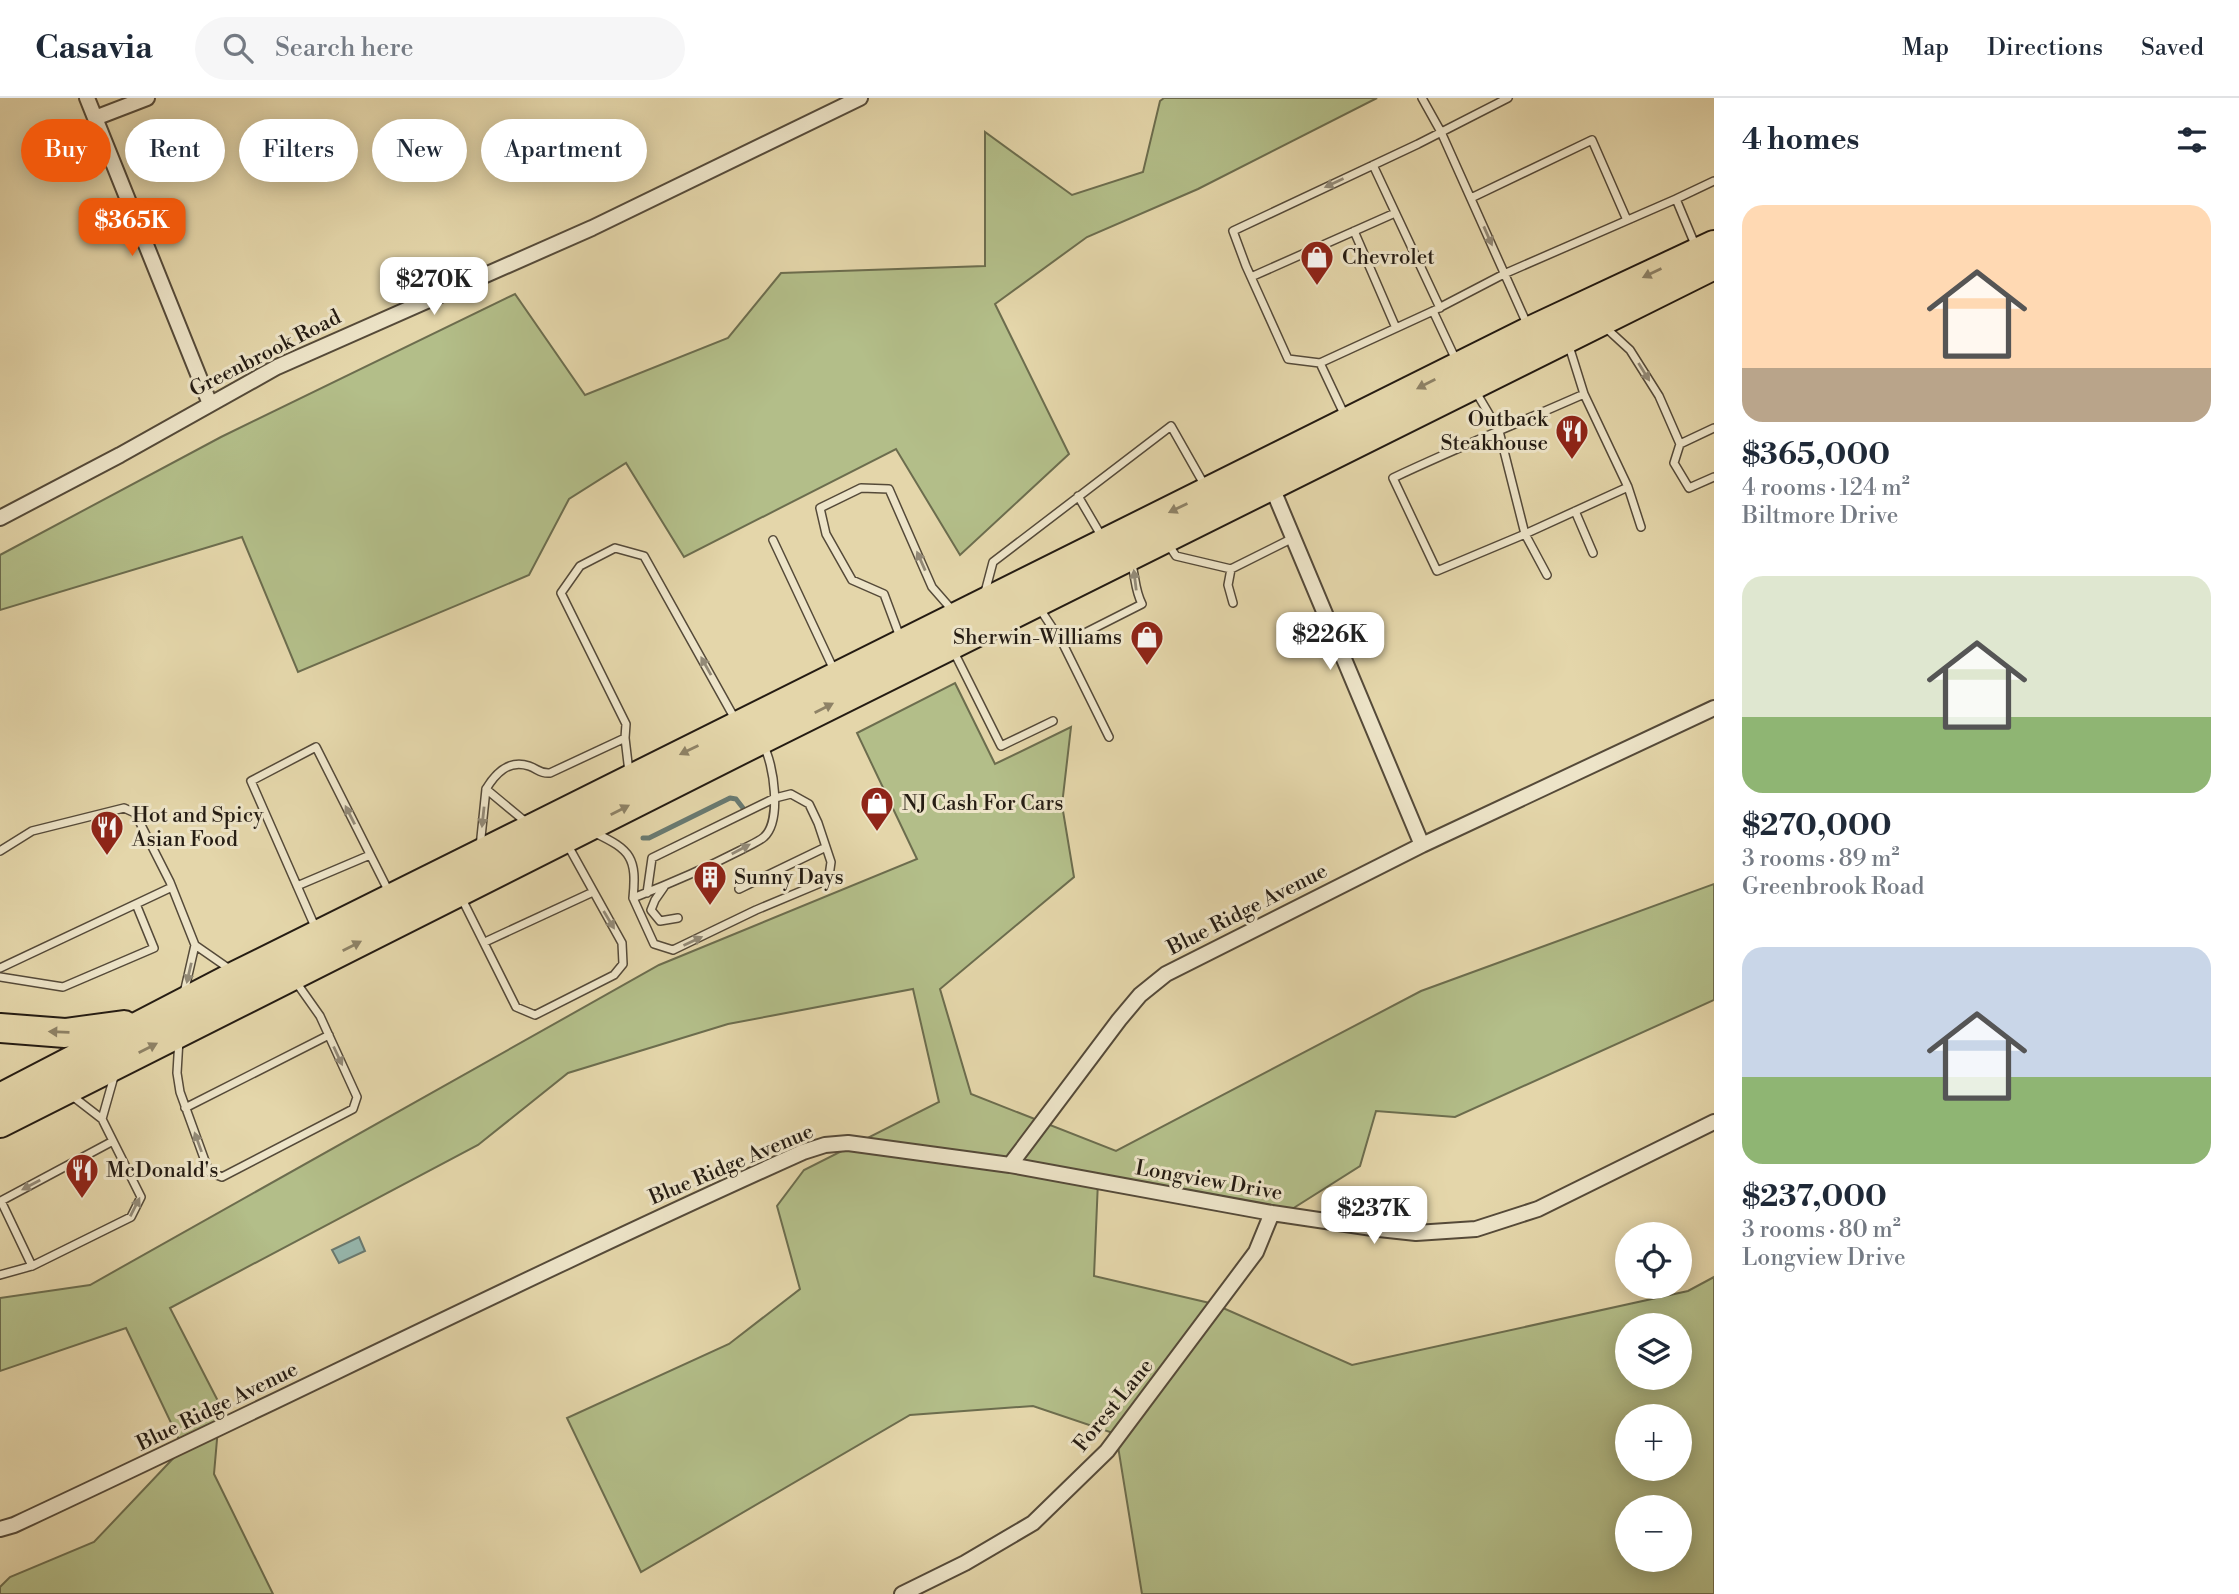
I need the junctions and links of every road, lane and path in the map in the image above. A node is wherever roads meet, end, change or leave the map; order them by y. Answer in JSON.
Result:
{"nodes":[{"id":1,"x":87,"y":98,"type":"edge"},
{"id":2,"x":147,"y":98,"type":"edge"},
{"id":3,"x":860,"y":98,"type":"edge"},
{"id":4,"x":1422,"y":98,"type":"edge"},
{"id":5,"x":1508,"y":98,"type":"edge"},
{"id":6,"x":95,"y":118,"type":"junction"},
{"id":7,"x":1441,"y":132,"type":"junction"},
{"id":8,"x":1373,"y":165,"type":"junction"},
{"id":9,"x":1713,"y":183,"type":"edge"},
{"id":10,"x":1471,"y":198,"type":"junction"},
{"id":11,"x":1676,"y":199,"type":"junction"},
{"id":12,"x":1395,"y":213,"type":"junction"},
{"id":13,"x":1627,"y":220,"type":"junction"},
{"id":14,"x":1354,"y":231,"type":"junction"},
{"id":15,"x":1709,"y":254,"type":"edge"},
{"id":16,"x":1504,"y":274,"type":"junction"},
{"id":17,"x":1251,"y":277,"type":"junction"},
{"id":18,"x":1437,"y":310,"type":"junction"},
{"id":19,"x":1599,"y":322,"type":"junction"},
{"id":20,"x":1396,"y":328,"type":"junction"},
{"id":21,"x":1530,"y":331,"type":"junction"},
{"id":22,"x":1567,"y":338,"type":"junction"},
{"id":23,"x":1320,"y":363,"type":"junction"},
{"id":24,"x":1466,"y":376,"type":"junction"},
{"id":25,"x":1584,"y":394,"type":"junction"},
{"id":26,"x":210,"y":404,"type":"junction"},
{"id":27,"x":1348,"y":423,"type":"junction"},
{"id":28,"x":1714,"y":428,"type":"edge"},
{"id":29,"x":1499,"y":431,"type":"junction"},
{"id":30,"x":1679,"y":444,"type":"junction"},
{"id":31,"x":1714,"y":477,"type":"edge"},
{"id":32,"x":1271,"y":485,"type":"junction"},
{"id":33,"x":1628,"y":487,"type":"junction"},
{"id":34,"x":1208,"y":493,"type":"junction"},
{"id":35,"x":1078,"y":496,"type":"junction"},
{"id":36,"x":1575,"y":511,"type":"junction"},
{"id":37,"x":0,"y":518,"type":"edge"},
{"id":38,"x":1641,"y":527,"type":"dead end"},
{"id":39,"x":1525,"y":534,"type":"junction"},
{"id":40,"x":1293,"y":538,"type":"junction"},
{"id":41,"x":1164,"y":539,"type":"junction"},
{"id":42,"x":773,"y":540,"type":"dead end"},
{"id":43,"x":1118,"y":550,"type":"junction"},
{"id":44,"x":1593,"y":553,"type":"dead end"},
{"id":45,"x":1231,"y":569,"type":"junction"},
{"id":46,"x":1547,"y":575,"type":"dead end"},
{"id":47,"x":1035,"y":603,"type":"junction"},
{"id":48,"x":1233,"y":603,"type":"dead end"},
{"id":49,"x":970,"y":611,"type":"junction"},
{"id":50,"x":903,"y":644,"type":"junction"},
{"id":51,"x":1063,"y":644,"type":"junction"},
{"id":52,"x":950,"y":645,"type":"junction"},
{"id":53,"x":837,"y":677,"type":"junction"},
{"id":54,"x":1714,"y":708,"type":"edge"},
{"id":55,"x":1053,"y":721,"type":"dead end"},
{"id":56,"x":750,"y":733,"type":"junction"},
{"id":57,"x":1109,"y":737,"type":"dead end"},
{"id":58,"x":625,"y":738,"type":"junction"},
{"id":59,"x":630,"y":780,"type":"junction"},
{"id":60,"x":486,"y":789,"type":"junction"},
{"id":61,"x":775,"y":799,"type":"junction"},
{"id":62,"x":533,"y":828,"type":"junction"},
{"id":63,"x":574,"y":834,"type":"junction"},
{"id":64,"x":1422,"y":845,"type":"junction"},
{"id":65,"x":826,"y":847,"type":"junction"},
{"id":66,"x":0,"y":851,"type":"edge"},
{"id":67,"x":370,"y":855,"type":"junction"},
{"id":68,"x":480,"y":855,"type":"junction"},
{"id":69,"x":666,"y":885,"type":"junction"},
{"id":70,"x":297,"y":886,"type":"junction"},
{"id":71,"x":172,"y":887,"type":"junction"},
{"id":72,"x":739,"y":889,"type":"dead end"},
{"id":73,"x":458,"y":892,"type":"junction"},
{"id":74,"x":593,"y":892,"type":"junction"},
{"id":75,"x":647,"y":893,"type":"junction"},
{"id":76,"x":392,"y":898,"type":"junction"},
{"id":77,"x":633,"y":898,"type":"junction"},
{"id":78,"x":136,"y":904,"type":"junction"},
{"id":79,"x":678,"y":918,"type":"dead end"},
{"id":80,"x":318,"y":934,"type":"junction"},
{"id":81,"x":485,"y":942,"type":"junction"},
{"id":82,"x":195,"y":945,"type":"junction"},
{"id":83,"x":0,"y":968,"type":"edge"},
{"id":84,"x":237,"y":975,"type":"junction"},
{"id":85,"x":292,"y":976,"type":"junction"},
{"id":86,"x":0,"y":978,"type":"edge"},
{"id":87,"x":182,"y":1004,"type":"junction"},
{"id":88,"x":151,"y":1020,"type":"junction"},
{"id":89,"x":0,"y":1028,"type":"edge"},
{"id":90,"x":180,"y":1032,"type":"junction"},
{"id":91,"x":329,"y":1035,"type":"junction"},
{"id":92,"x":118,"y":1064,"type":"junction"},
{"id":93,"x":65,"y":1090,"type":"junction"},
{"id":94,"x":0,"y":1098,"type":"edge"},
{"id":95,"x":185,"y":1108,"type":"junction"},
{"id":96,"x":102,"y":1119,"type":"junction"},
{"id":97,"x":1714,"y":1122,"type":"edge"},
{"id":98,"x":0,"y":1123,"type":"edge"},
{"id":99,"x":113,"y":1141,"type":"junction"},
{"id":100,"x":1010,"y":1165,"type":"junction"},
{"id":101,"x":1272,"y":1213,"type":"junction"},
{"id":102,"x":32,"y":1266,"type":"junction"},
{"id":103,"x":0,"y":1275,"type":"edge"},
{"id":104,"x":7,"y":1527,"type":"edge"},
{"id":105,"x":901,"y":1594,"type":"edge"}],
"edges":[{"from":1,"to":6,"type":"street"},
{"from":2,"to":6,"type":"street"},
{"from":3,"to":26,"type":"street","name":"Greenbrook Road"},
{"from":4,"to":7,"type":"lane"},
{"from":5,"to":7,"type":"lane"},
{"from":6,"to":26,"type":"street"},
{"from":7,"to":8,"type":"lane"},
{"from":7,"to":10,"type":"lane"},
{"from":8,"to":12,"type":"lane"},
{"from":8,"to":17,"type":"lane","one_way":true},
{"from":9,"to":11,"type":"lane"},
{"from":10,"to":13,"type":"lane"},
{"from":10,"to":16,"type":"lane","one_way":true},
{"from":11,"to":13,"type":"lane"},
{"from":11,"to":15,"type":"lane"},
{"from":12,"to":14,"type":"lane"},
{"from":12,"to":18,"type":"lane"},
{"from":13,"to":16,"type":"lane"},
{"from":14,"to":17,"type":"lane"},
{"from":14,"to":20,"type":"lane"},
{"from":15,"to":19,"type":"highway"},
{"from":15,"to":21,"type":"highway","one_way":true},
{"from":16,"to":18,"type":"lane"},
{"from":16,"to":21,"type":"lane"},
{"from":17,"to":23,"type":"lane"},
{"from":18,"to":20,"type":"lane"},
{"from":18,"to":24,"type":"lane"},
{"from":19,"to":22,"type":"highway"},
{"from":19,"to":30,"type":"lane","one_way":true},
{"from":20,"to":23,"type":"lane"},
{"from":21,"to":24,"type":"highway"},
{"from":22,"to":24,"type":"highway"},
{"from":22,"to":25,"type":"lane"},
{"from":23,"to":27,"type":"lane"},
{"from":24,"to":27,"type":"highway","one_way":true},
{"from":24,"to":29,"type":"lane"},
{"from":24,"to":32,"type":"highway"},
{"from":25,"to":29,"type":"lane"},
{"from":25,"to":33,"type":"lane"},
{"from":26,"to":37,"type":"street","name":"Greenbrook Road"},
{"from":27,"to":34,"type":"highway"},
{"from":28,"to":30,"type":"lane"},
{"from":29,"to":39,"type":"lane"},
{"from":29,"to":39,"type":"lane"},
{"from":30,"to":31,"type":"lane"},
{"from":32,"to":40,"type":"street"},
{"from":32,"to":41,"type":"highway"},
{"from":33,"to":36,"type":"lane"},
{"from":33,"to":38,"type":"lane"},
{"from":34,"to":35,"type":"lane"},
{"from":34,"to":43,"type":"highway","one_way":true},
{"from":35,"to":43,"type":"lane"},
{"from":35,"to":49,"type":"lane"},
{"from":36,"to":39,"type":"lane"},
{"from":36,"to":44,"type":"lane"},
{"from":39,"to":46,"type":"lane"},
{"from":40,"to":45,"type":"lane"},
{"from":40,"to":64,"type":"street"},
{"from":41,"to":43,"type":"highway"},
{"from":41,"to":45,"type":"lane"},
{"from":42,"to":53,"type":"lane"},
{"from":43,"to":47,"type":"highway"},
{"from":43,"to":49,"type":"highway"},
{"from":51,"to":43,"type":"lane","one_way":true},
{"from":45,"to":48,"type":"lane"},
{"from":47,"to":51,"type":"lane"},
{"from":47,"to":52,"type":"highway"},
{"from":49,"to":50,"type":"highway"},
{"from":49,"to":50,"type":"lane","one_way":true},
{"from":50,"to":53,"type":"highway"},
{"from":51,"to":57,"type":"lane"},
{"from":52,"to":55,"type":"lane"},
{"from":56,"to":52,"type":"highway","one_way":true},
{"from":53,"to":56,"type":"highway"},
{"from":54,"to":64,"type":"street","name":"Blue Ridge Avenue"},
{"from":56,"to":58,"type":"lane","one_way":true},
{"from":56,"to":59,"type":"highway","one_way":true},
{"from":56,"to":61,"type":"lane"},
{"from":63,"to":56,"type":"highway","one_way":true},
{"from":58,"to":59,"type":"lane"},
{"from":58,"to":60,"type":"lane"},
{"from":59,"to":62,"type":"highway"},
{"from":60,"to":62,"type":"lane"},
{"from":60,"to":68,"type":"lane","one_way":true},
{"from":61,"to":65,"type":"lane"},
{"from":69,"to":61,"type":"lane","one_way":true},
{"from":61,"to":75,"type":"lane"},
{"from":62,"to":68,"type":"highway"},
{"from":63,"to":73,"type":"highway"},
{"from":63,"to":74,"type":"lane"},
{"from":63,"to":77,"type":"lane"},
{"from":64,"to":100,"type":"street","name":"Blue Ridge Avenue"},
{"from":65,"to":72,"type":"lane"},
{"from":77,"to":65,"type":"lane","one_way":true},
{"from":66,"to":71,"type":"lane"},
{"from":67,"to":70,"type":"lane"},
{"from":67,"to":70,"type":"lane","one_way":true},
{"from":67,"to":76,"type":"lane"},
{"from":68,"to":76,"type":"highway"},
{"from":69,"to":75,"type":"lane"},
{"from":69,"to":79,"type":"lane"},
{"from":70,"to":80,"type":"lane"},
{"from":71,"to":78,"type":"lane"},
{"from":71,"to":82,"type":"lane"},
{"from":73,"to":81,"type":"lane"},
{"from":85,"to":73,"type":"highway","one_way":true},
{"from":74,"to":81,"type":"lane"},
{"from":74,"to":81,"type":"lane","one_way":true},
{"from":75,"to":77,"type":"lane"},
{"from":76,"to":80,"type":"highway"},
{"from":78,"to":83,"type":"lane"},
{"from":78,"to":86,"type":"lane"},
{"from":80,"to":84,"type":"highway"},
{"from":82,"to":84,"type":"lane"},
{"from":82,"to":87,"type":"lane","one_way":true},
{"from":84,"to":87,"type":"highway"},
{"from":85,"to":90,"type":"highway"},
{"from":85,"to":91,"type":"lane"},
{"from":87,"to":88,"type":"highway"},
{"from":88,"to":89,"type":"highway","one_way":true},
{"from":88,"to":94,"type":"highway"},
{"from":92,"to":90,"type":"highway","one_way":true},
{"from":90,"to":95,"type":"lane"},
{"from":91,"to":95,"type":"lane"},
{"from":91,"to":95,"type":"lane","one_way":true},
{"from":92,"to":93,"type":"highway"},
{"from":92,"to":96,"type":"lane"},
{"from":93,"to":96,"type":"lane"},
{"from":93,"to":98,"type":"highway"},
{"from":96,"to":99,"type":"lane"},
{"from":97,"to":101,"type":"street","name":"Longview Drive"},
{"from":102,"to":99,"type":"lane","one_way":true},
{"from":99,"to":102,"type":"lane","one_way":true},
{"from":100,"to":101,"type":"street","name":"Longview Drive"},
{"from":100,"to":104,"type":"street","name":"Blue Ridge Avenue"},
{"from":101,"to":105,"type":"street","name":"Forest Lane"},
{"from":102,"to":103,"type":"lane"}]}
